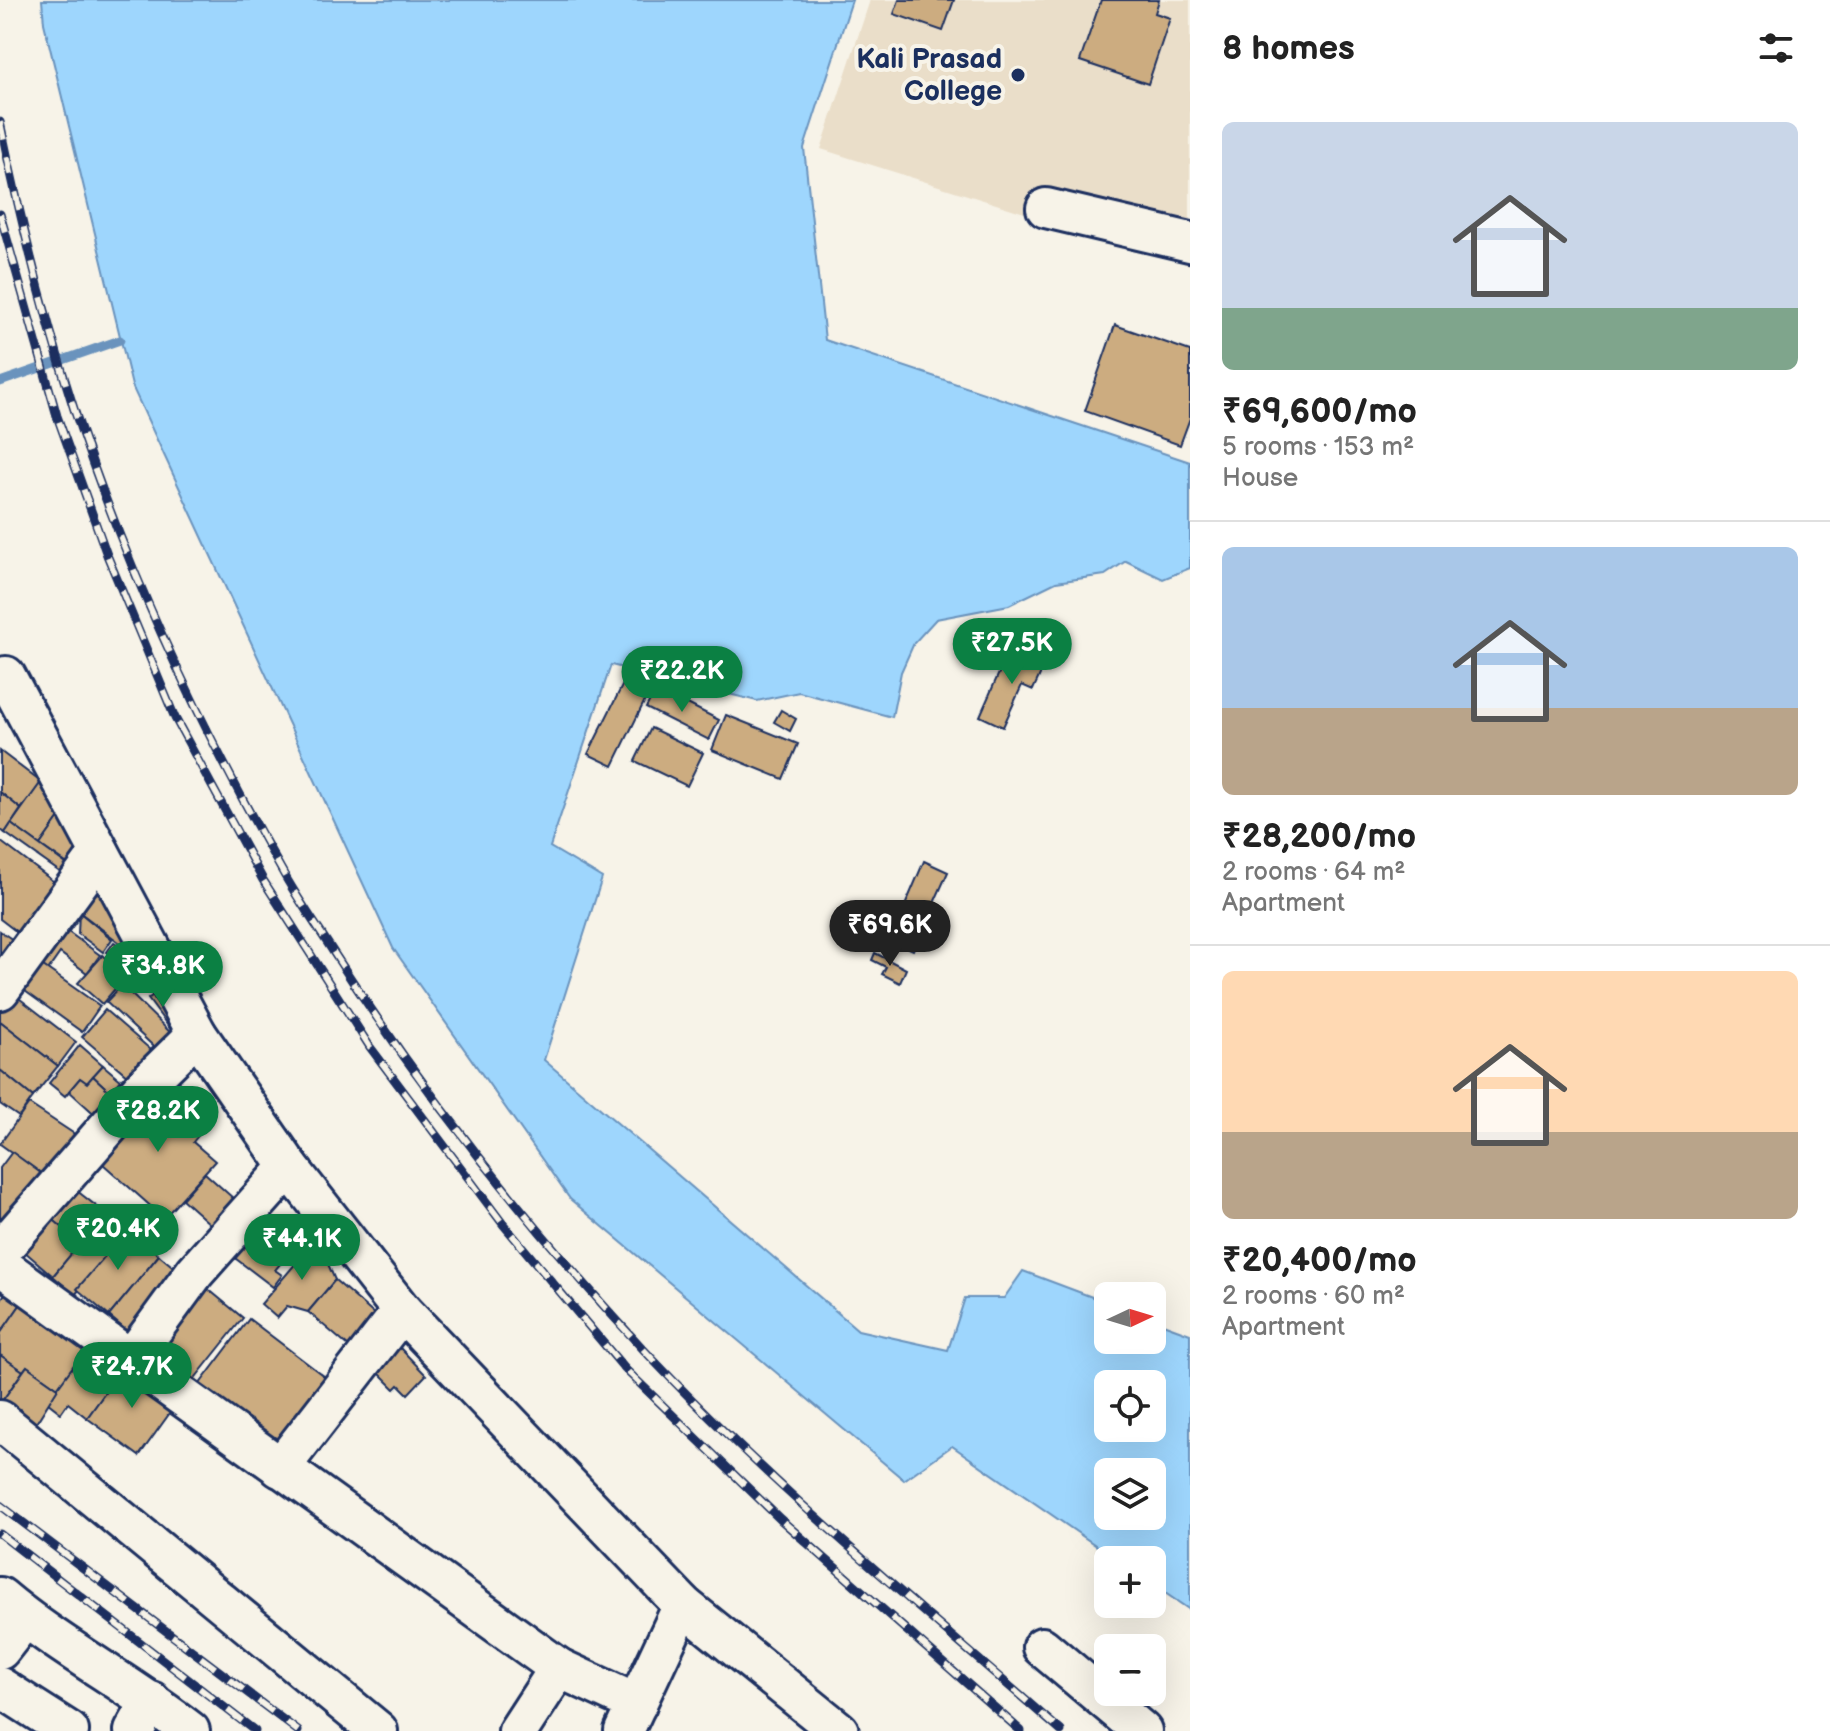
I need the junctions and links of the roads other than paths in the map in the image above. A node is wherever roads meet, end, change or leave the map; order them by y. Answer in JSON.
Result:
{"nodes":[{"id":1,"x":1046,"y":208,"type":"dead end"},
{"id":2,"x":1190,"y":242,"type":"edge"},
{"id":3,"x":0,"y":685,"type":"edge"},
{"id":4,"x":100,"y":853,"type":"junction"},
{"id":5,"x":0,"y":990,"type":"edge"},
{"id":6,"x":197,"y":1034,"type":"junction"},
{"id":7,"x":289,"y":1167,"type":"junction"},
{"id":8,"x":0,"y":1251,"type":"edge"},
{"id":9,"x":0,"y":1265,"type":"edge"},
{"id":10,"x":402,"y":1311,"type":"junction"},
{"id":11,"x":128,"y":1358,"type":"junction"},
{"id":12,"x":0,"y":1420,"type":"edge"},
{"id":13,"x":280,"y":1468,"type":"junction"},
{"id":14,"x":683,"y":1605,"type":"junction"},
{"id":15,"x":12,"y":1608,"type":"edge"},
{"id":16,"x":1042,"y":1647,"type":"dead end"},
{"id":17,"x":0,"y":1650,"type":"edge"},
{"id":18,"x":559,"y":1668,"type":"junction"},
{"id":19,"x":0,"y":1687,"type":"edge"},
{"id":20,"x":143,"y":1716,"type":"edge"},
{"id":21,"x":632,"y":1722,"type":"edge"},
{"id":22,"x":69,"y":1731,"type":"edge"},
{"id":23,"x":190,"y":1731,"type":"edge"},
{"id":24,"x":378,"y":1731,"type":"edge"},
{"id":25,"x":518,"y":1731,"type":"edge"},
{"id":26,"x":839,"y":1731,"type":"edge"},
{"id":27,"x":1142,"y":1731,"type":"edge"}],
"edges":[{"from":1,"to":2,"type":"street"},
{"from":3,"to":4,"type":"street"},
{"from":4,"to":5,"type":"street"},
{"from":4,"to":6,"type":"street"},
{"from":6,"to":7,"type":"street"},
{"from":6,"to":8,"type":"street"},
{"from":7,"to":10,"type":"street"},
{"from":7,"to":11,"type":"street"},
{"from":9,"to":11,"type":"street"},
{"from":10,"to":13,"type":"street"},
{"from":10,"to":14,"type":"street"},
{"from":11,"to":13,"type":"street"},
{"from":12,"to":24,"type":"street"},
{"from":13,"to":18,"type":"street"},
{"from":14,"to":21,"type":"street"},
{"from":14,"to":26,"type":"street"},
{"from":15,"to":17,"type":"street"},
{"from":15,"to":20,"type":"street"},
{"from":16,"to":27,"type":"street"},
{"from":18,"to":21,"type":"street"},
{"from":18,"to":25,"type":"street"},
{"from":19,"to":22,"type":"street"},
{"from":20,"to":23,"type":"street"}]}
